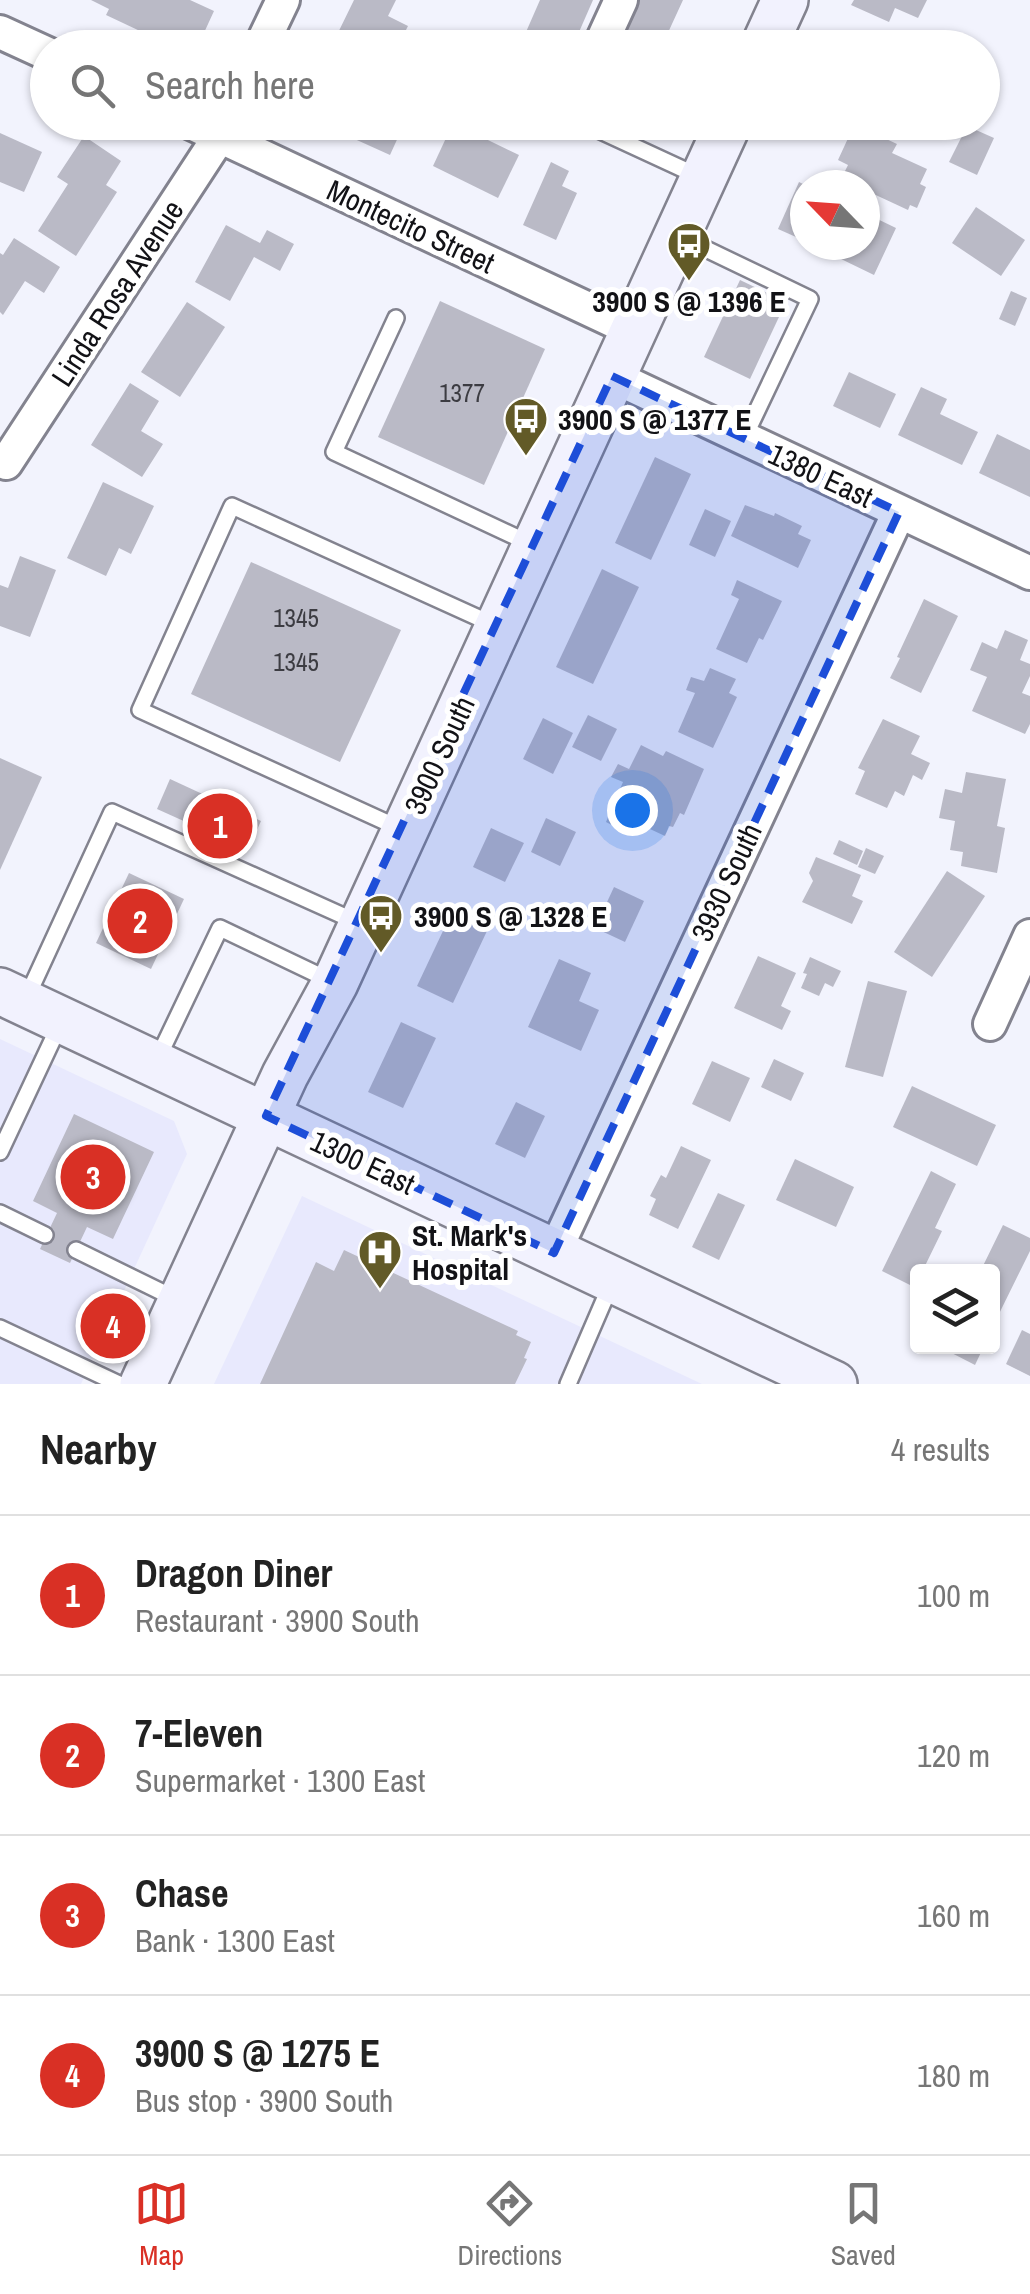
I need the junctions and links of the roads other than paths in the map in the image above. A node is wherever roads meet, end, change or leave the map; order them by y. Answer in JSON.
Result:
{"nodes":[{"id":1,"x":282,"y":0,"type":"edge"},
{"id":2,"x":621,"y":0,"type":"edge"},
{"id":3,"x":786,"y":0,"type":"edge"},
{"id":4,"x":268,"y":30,"type":"edge"},
{"id":5,"x":607,"y":30,"type":"edge"},
{"id":6,"x":772,"y":30,"type":"edge"},
{"id":7,"x":0,"y":32,"type":"edge"},
{"id":8,"x":30,"y":46,"type":"edge"},
{"id":9,"x":203,"y":140,"type":"edge"},
{"id":10,"x":238,"y":140,"type":"edge"},
{"id":11,"x":620,"y":140,"type":"edge"},
{"id":12,"x":721,"y":140,"type":"edge"},
{"id":13,"x":703,"y":178,"type":"junction"},
{"id":14,"x":677,"y":236,"type":"junction"},
{"id":15,"x":396,"y":318,"type":"dead end"},
{"id":16,"x":633,"y":330,"type":"junction"},
{"id":17,"x":612,"y":376,"type":"junction"},
{"id":18,"x":744,"y":438,"type":"junction"},
{"id":19,"x":3,"y":461,"type":"edge"},
{"id":20,"x":899,"y":512,"type":"junction"},
{"id":21,"x":535,"y":545,"type":"junction"},
{"id":22,"x":1030,"y":573,"type":"edge"},
{"id":23,"x":498,"y":626,"type":"junction"},
{"id":24,"x":404,"y":831,"type":"junction"},
{"id":25,"x":361,"y":924,"type":"junction"},
{"id":26,"x":1030,"y":936,"type":"edge"},
{"id":27,"x":335,"y":983,"type":"junction"},
{"id":28,"x":29,"y":1005,"type":"edge"},
{"id":29,"x":990,"y":1024,"type":"dead end"},
{"id":30,"x":155,"y":1064,"type":"junction"},
{"id":31,"x":266,"y":1116,"type":"junction"},
{"id":32,"x":0,"y":1152,"type":"edge"},
{"id":33,"x":0,"y":1213,"type":"edge"},
{"id":34,"x":45,"y":1235,"type":"dead end"},
{"id":35,"x":76,"y":1250,"type":"dead end"},
{"id":36,"x":554,"y":1253,"type":"junction"},
{"id":37,"x":613,"y":1280,"type":"junction"},
{"id":38,"x":181,"y":1301,"type":"junction"},
{"id":39,"x":0,"y":1328,"type":"edge"},
{"id":40,"x":118,"y":1384,"type":"edge"},
{"id":41,"x":143,"y":1384,"type":"edge"},
{"id":42,"x":568,"y":1384,"type":"edge"},
{"id":43,"x":834,"y":1384,"type":"edge"}],
"edges":[{"from":1,"to":4,"type":"street"},
{"from":2,"to":5,"type":"street"},
{"from":3,"to":6,"type":"main road"},
{"from":7,"to":8,"type":"street"},
{"from":9,"to":19,"type":"street","name":"Linda Rosa Avenue"},
{"from":10,"to":16,"type":"street","name":"Montecito Street"},
{"from":11,"to":13,"type":"lane"},
{"from":12,"to":13,"type":"main road","name":"3900 South"},
{"from":13,"to":14,"type":"main road","name":"3900 South"},
{"from":14,"to":16,"type":"main road","name":"3900 South"},
{"from":14,"to":18,"type":"lane"},
{"from":15,"to":21,"type":"lane"},
{"from":16,"to":17,"type":"main road","name":"3900 South"},
{"from":17,"to":18,"type":"street","name":"1380 East"},
{"from":17,"to":21,"type":"main road","name":"3900 South"},
{"from":18,"to":20,"type":"street","name":"1380 East"},
{"from":20,"to":22,"type":"street","name":"1380 East"},
{"from":20,"to":36,"type":"street","name":"3930 South"},
{"from":21,"to":23,"type":"main road","name":"3900 South"},
{"from":23,"to":24,"type":"main road","name":"3900 South"},
{"from":23,"to":24,"type":"lane"},
{"from":24,"to":25,"type":"main road","name":"3900 South"},
{"from":25,"to":27,"type":"main road","name":"3900 South"},
{"from":25,"to":28,"type":"lane"},
{"from":26,"to":29,"type":"street"},
{"from":27,"to":30,"type":"lane"},
{"from":27,"to":31,"type":"main road","name":"3900 South"},
{"from":28,"to":30,"type":"main road","name":"1300 East"},
{"from":28,"to":32,"type":"lane"},
{"from":30,"to":31,"type":"main road","name":"1300 East"},
{"from":31,"to":36,"type":"main road","name":"1300 East"},
{"from":31,"to":38,"type":"main road","name":"3900 South"},
{"from":33,"to":34,"type":"lane"},
{"from":35,"to":38,"type":"lane"},
{"from":36,"to":37,"type":"main road","name":"1300 East"},
{"from":37,"to":42,"type":"lane"},
{"from":37,"to":43,"type":"main road","name":"1300 East"},
{"from":38,"to":41,"type":"main road","name":"3900 South"},
{"from":39,"to":40,"type":"lane"}]}
